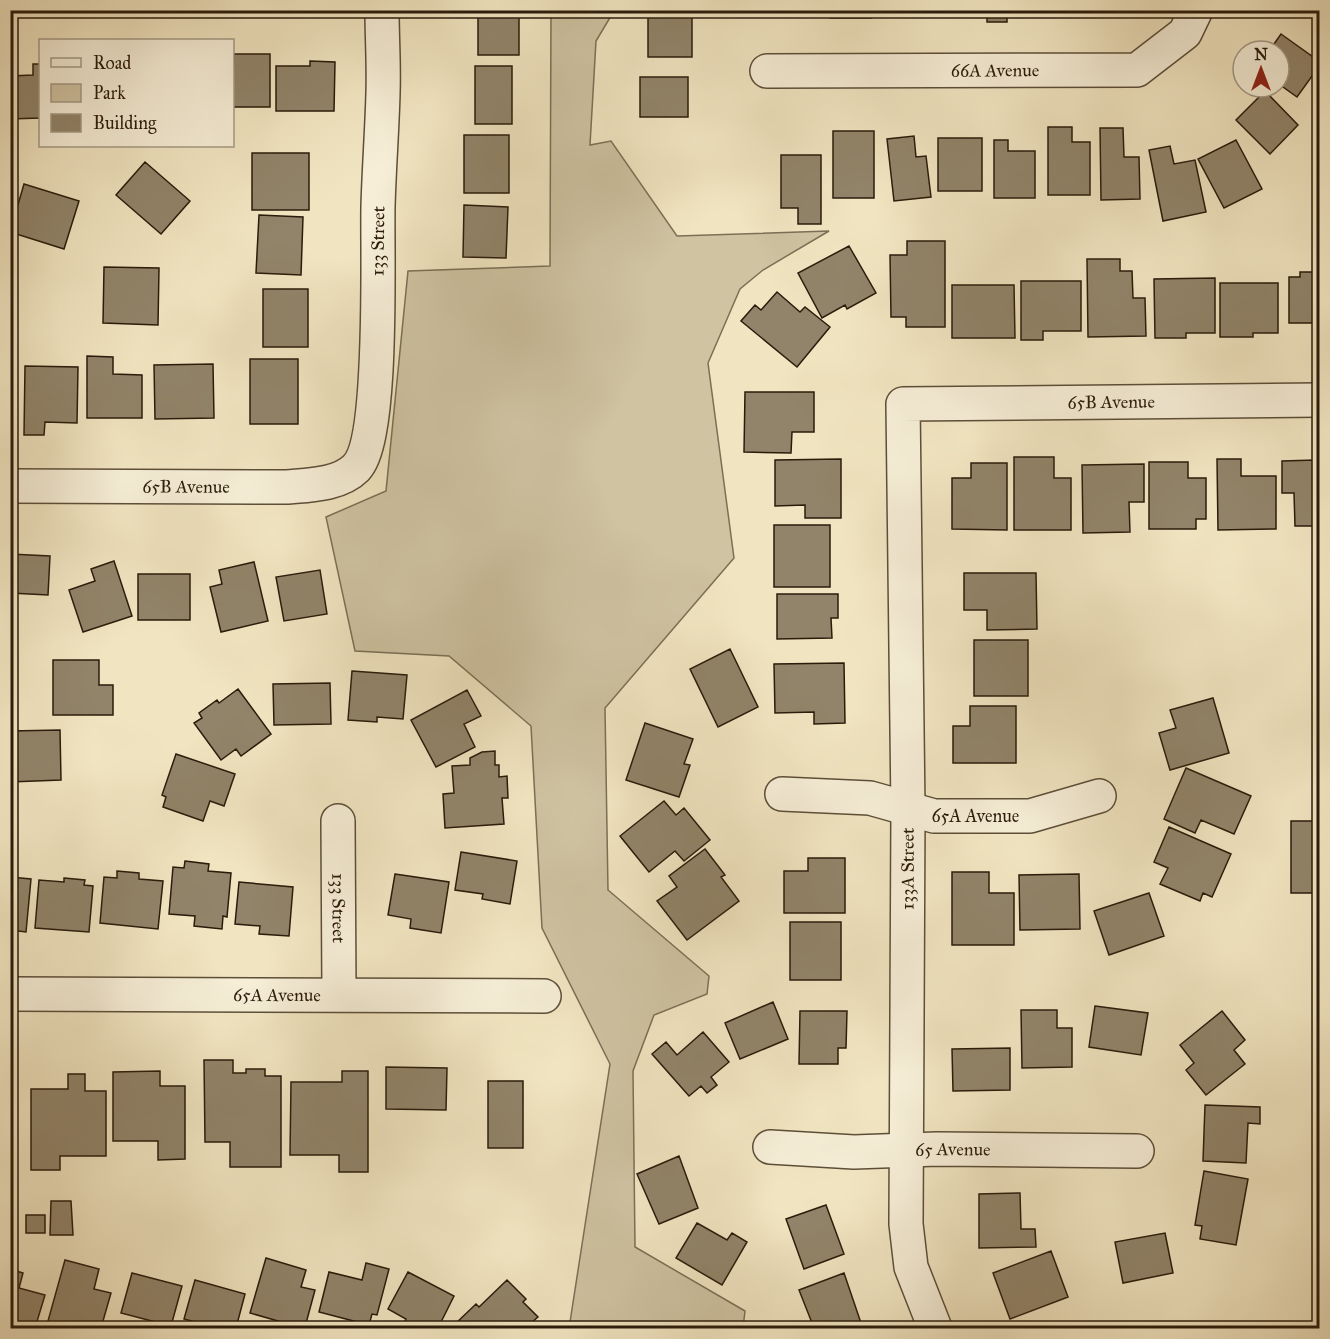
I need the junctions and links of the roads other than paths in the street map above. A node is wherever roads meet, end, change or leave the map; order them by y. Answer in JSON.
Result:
{"nodes":[{"id":1,"x":382,"y":10,"type":"edge"},
{"id":2,"x":1196,"y":10,"type":"edge"},
{"id":3,"x":767,"y":71,"type":"dead end"},
{"id":4,"x":1320,"y":400,"type":"edge"},
{"id":5,"x":903,"y":404,"type":"joint"},
{"id":6,"x":356,"y":468,"type":"joint"},
{"id":7,"x":10,"y":486,"type":"edge"},
{"id":8,"x":782,"y":794,"type":"dead end"},
{"id":9,"x":1099,"y":796,"type":"dead end"},
{"id":10,"x":908,"y":810,"type":"junction"},
{"id":11,"x":338,"y":821,"type":"dead end"},
{"id":12,"x":10,"y":994,"type":"edge"},
{"id":13,"x":339,"y":994,"type":"junction"},
{"id":14,"x":544,"y":996,"type":"dead end"},
{"id":15,"x":770,"y":1147,"type":"dead end"},
{"id":16,"x":906,"y":1151,"type":"junction"},
{"id":17,"x":1137,"y":1151,"type":"dead end"},
{"id":18,"x":935,"y":1329,"type":"edge"}],
"edges":[{"from":1,"to":6,"type":"street","name":"133 Street"},
{"from":2,"to":3,"type":"street","name":"66A Avenue"},
{"from":4,"to":5,"type":"street","name":"65B Avenue"},
{"from":5,"to":10,"type":"street","name":"133A Street"},
{"from":6,"to":7,"type":"street","name":"65B Avenue"},
{"from":8,"to":10,"type":"street","name":"65A Avenue"},
{"from":9,"to":10,"type":"street","name":"65A Avenue"},
{"from":10,"to":16,"type":"street","name":"133A Street"},
{"from":11,"to":13,"type":"street","name":"133 Street"},
{"from":12,"to":13,"type":"street","name":"65A Avenue"},
{"from":13,"to":14,"type":"street","name":"65A Avenue"},
{"from":15,"to":16,"type":"street","name":"65 Avenue"},
{"from":16,"to":17,"type":"street","name":"65 Avenue"},
{"from":16,"to":18,"type":"street","name":"133A Street"}]}
